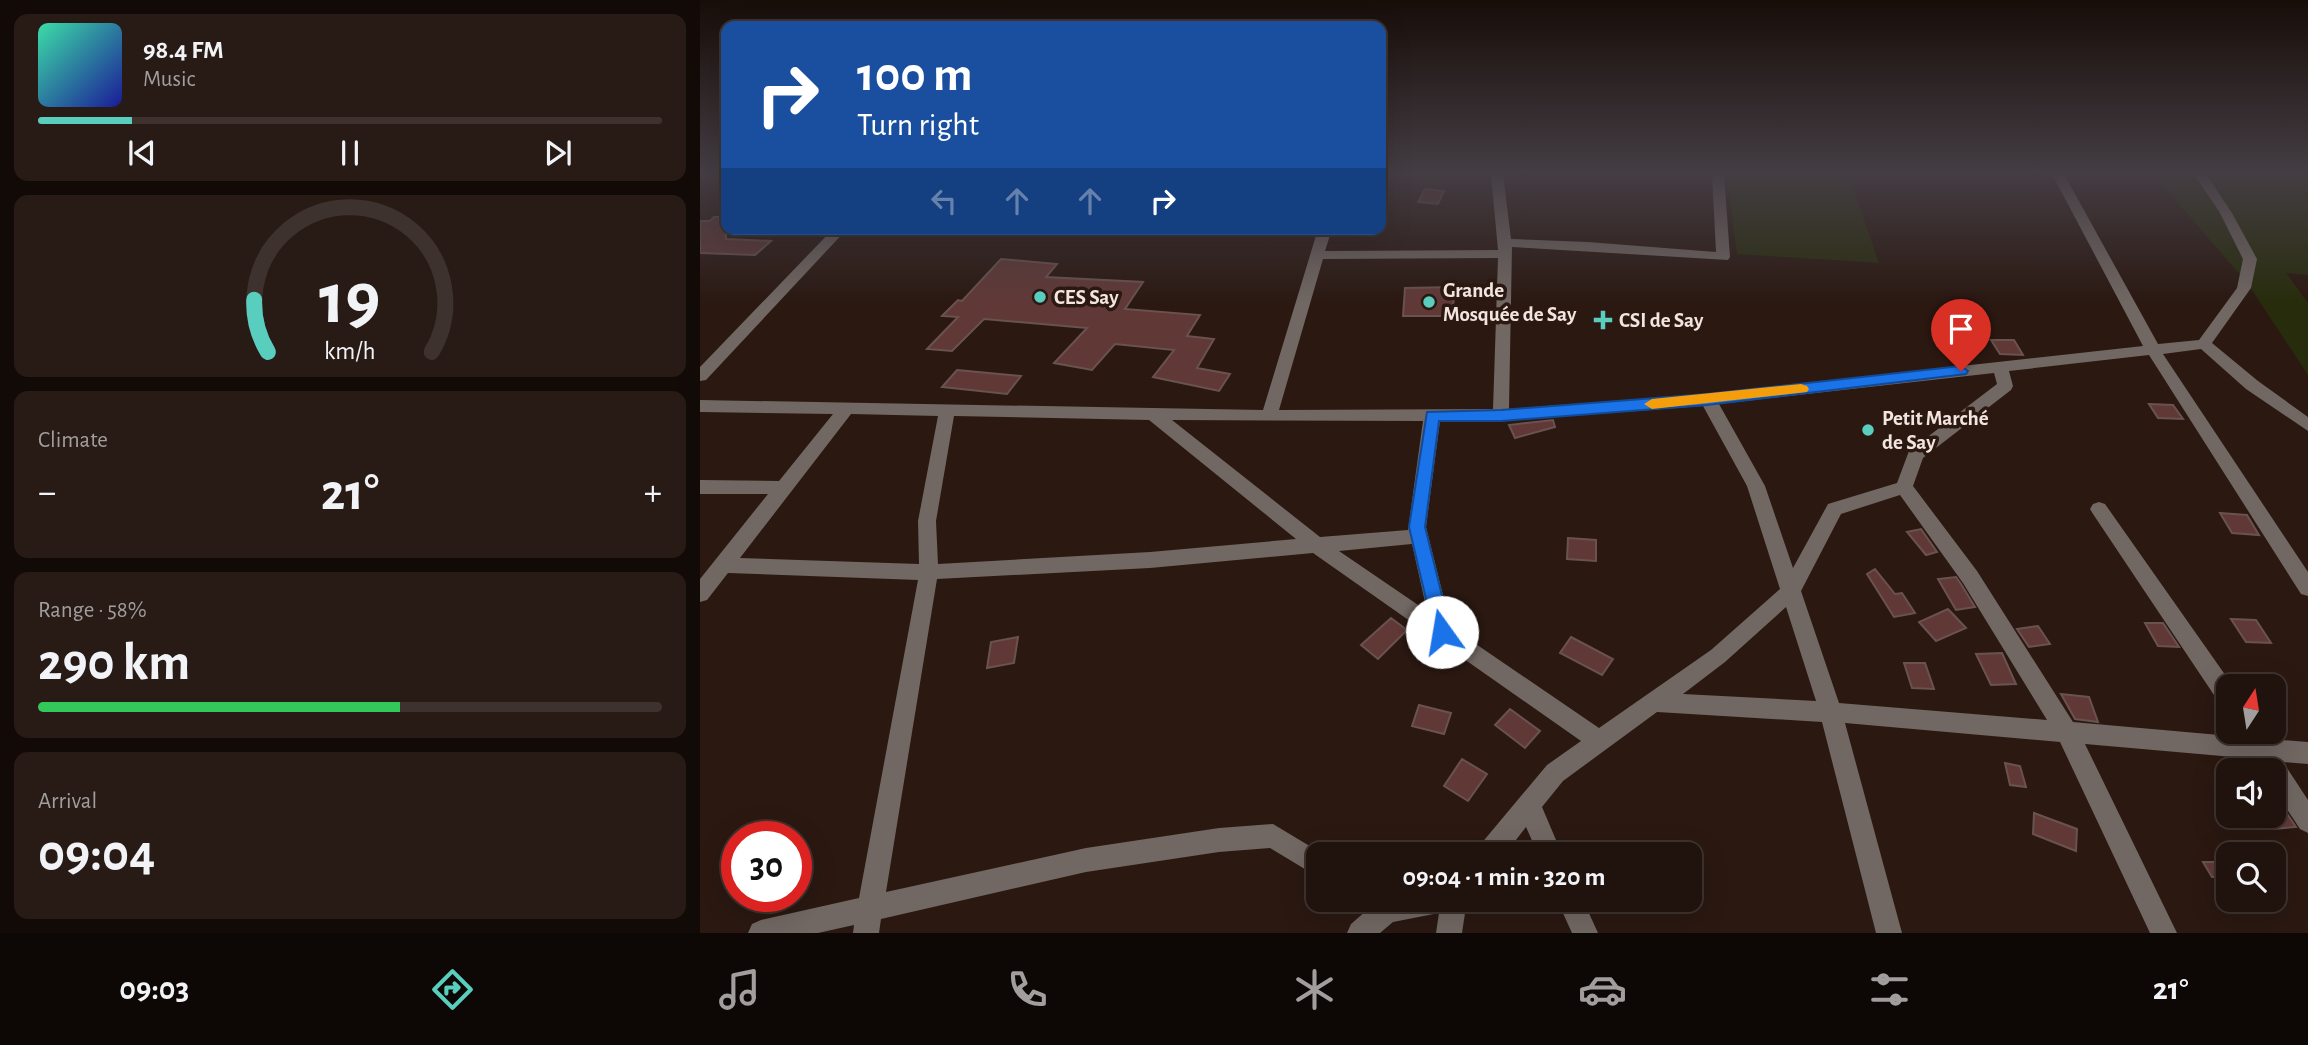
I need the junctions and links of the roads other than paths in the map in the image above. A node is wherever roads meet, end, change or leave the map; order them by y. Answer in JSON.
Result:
{"nodes":[{"id":1,"x":1502,"y":218,"type":"edge"},
{"id":2,"x":1721,"y":218,"type":"edge"},
{"id":3,"x":2082,"y":218,"type":"edge"},
{"id":4,"x":2228,"y":218,"type":"edge"},
{"id":5,"x":835,"y":235,"type":"edge"},
{"id":6,"x":1323,"y":235,"type":"edge"},
{"id":7,"x":1505,"y":249,"type":"junction"},
{"id":8,"x":1317,"y":255,"type":"junction"},
{"id":9,"x":2204,"y":344,"type":"junction"},
{"id":10,"x":2153,"y":350,"type":"junction"},
{"id":11,"x":2000,"y":366,"type":"junction"},
{"id":12,"x":700,"y":376,"type":"edge"},
{"id":13,"x":1707,"y":400,"type":"junction"},
{"id":14,"x":700,"y":406,"type":"edge"},
{"id":15,"x":847,"y":408,"type":"junction"},
{"id":16,"x":947,"y":410,"type":"junction"},
{"id":17,"x":1153,"y":414,"type":"junction"},
{"id":18,"x":1432,"y":415,"type":"junction"},
{"id":19,"x":1501,"y":415,"type":"junction"},
{"id":20,"x":1269,"y":416,"type":"junction"},
{"id":21,"x":2308,"y":425,"type":"edge"},
{"id":22,"x":700,"y":487,"type":"edge"},
{"id":23,"x":1904,"y":487,"type":"junction"},
{"id":24,"x":785,"y":488,"type":"junction"},
{"id":25,"x":2099,"y":509,"type":"dead end"},
{"id":26,"x":1419,"y":536,"type":"junction"},
{"id":27,"x":1315,"y":544,"type":"junction"},
{"id":28,"x":723,"y":565,"type":"junction"},
{"id":29,"x":929,"y":572,"type":"junction"},
{"id":30,"x":2308,"y":587,"type":"edge"},
{"id":31,"x":1790,"y":592,"type":"junction"},
{"id":32,"x":700,"y":594,"type":"edge"},
{"id":33,"x":1442,"y":632,"type":"junction"},
{"id":34,"x":2216,"y":680,"type":"edge"},
{"id":35,"x":1655,"y":702,"type":"junction"},
{"id":36,"x":1831,"y":712,"type":"junction"},
{"id":37,"x":2067,"y":732,"type":"junction"},
{"id":38,"x":2216,"y":739,"type":"edge"},
{"id":39,"x":1599,"y":741,"type":"junction"},
{"id":40,"x":2259,"y":744,"type":"edge"},
{"id":41,"x":2270,"y":744,"type":"edge"},
{"id":42,"x":2308,"y":753,"type":"edge"},
{"id":43,"x":1529,"y":805,"type":"junction"},
{"id":44,"x":2308,"y":821,"type":"edge"},
{"id":45,"x":1499,"y":842,"type":"edge"},
{"id":46,"x":1545,"y":842,"type":"edge"},
{"id":47,"x":1306,"y":857,"type":"edge"},
{"id":48,"x":1374,"y":912,"type":"edge"},
{"id":49,"x":1452,"y":912,"type":"edge"},
{"id":50,"x":1575,"y":912,"type":"edge"},
{"id":51,"x":869,"y":921,"type":"edge"},
{"id":52,"x":761,"y":933,"type":"edge"},
{"id":53,"x":1360,"y":933,"type":"edge"},
{"id":54,"x":1449,"y":933,"type":"edge"},
{"id":55,"x":1585,"y":933,"type":"edge"},
{"id":56,"x":1889,"y":933,"type":"edge"},
{"id":57,"x":2164,"y":933,"type":"edge"}],
"edges":[{"from":1,"to":7,"type":"street"},
{"from":2,"to":7,"type":"street"},
{"from":3,"to":10,"type":"street"},
{"from":4,"to":9,"type":"street"},
{"from":5,"to":12,"type":"street"},
{"from":6,"to":8,"type":"street"},
{"from":7,"to":8,"type":"street"},
{"from":7,"to":19,"type":"street"},
{"from":8,"to":20,"type":"street"},
{"from":9,"to":10,"type":"street"},
{"from":9,"to":21,"type":"street"},
{"from":10,"to":11,"type":"street"},
{"from":10,"to":30,"type":"street"},
{"from":11,"to":13,"type":"street"},
{"from":11,"to":23,"type":"street"},
{"from":13,"to":19,"type":"street"},
{"from":13,"to":31,"type":"street"},
{"from":14,"to":15,"type":"street"},
{"from":15,"to":16,"type":"street"},
{"from":15,"to":24,"type":"street"},
{"from":16,"to":17,"type":"street"},
{"from":16,"to":29,"type":"street"},
{"from":17,"to":20,"type":"street"},
{"from":17,"to":27,"type":"street"},
{"from":18,"to":19,"type":"street"},
{"from":18,"to":20,"type":"street"},
{"from":18,"to":26,"type":"street"},
{"from":22,"to":24,"type":"street"},
{"from":23,"to":31,"type":"street"},
{"from":23,"to":37,"type":"street"},
{"from":24,"to":28,"type":"street"},
{"from":25,"to":34,"type":"street"},
{"from":26,"to":27,"type":"street"},
{"from":26,"to":33,"type":"street"},
{"from":27,"to":29,"type":"street"},
{"from":27,"to":33,"type":"street"},
{"from":28,"to":29,"type":"street"},
{"from":28,"to":32,"type":"street"},
{"from":29,"to":51,"type":"street"},
{"from":31,"to":35,"type":"street"},
{"from":31,"to":36,"type":"street"},
{"from":33,"to":39,"type":"street"},
{"from":35,"to":36,"type":"street"},
{"from":35,"to":39,"type":"street"},
{"from":36,"to":37,"type":"street"},
{"from":36,"to":56,"type":"street"},
{"from":37,"to":38,"type":"street"},
{"from":37,"to":57,"type":"street"},
{"from":39,"to":43,"type":"street"},
{"from":40,"to":44,"type":"street"},
{"from":41,"to":42,"type":"street"},
{"from":43,"to":45,"type":"street"},
{"from":43,"to":46,"type":"street"},
{"from":47,"to":51,"type":"street"},
{"from":48,"to":53,"type":"street"},
{"from":49,"to":54,"type":"street"},
{"from":50,"to":55,"type":"street"},
{"from":51,"to":52,"type":"street"}]}
